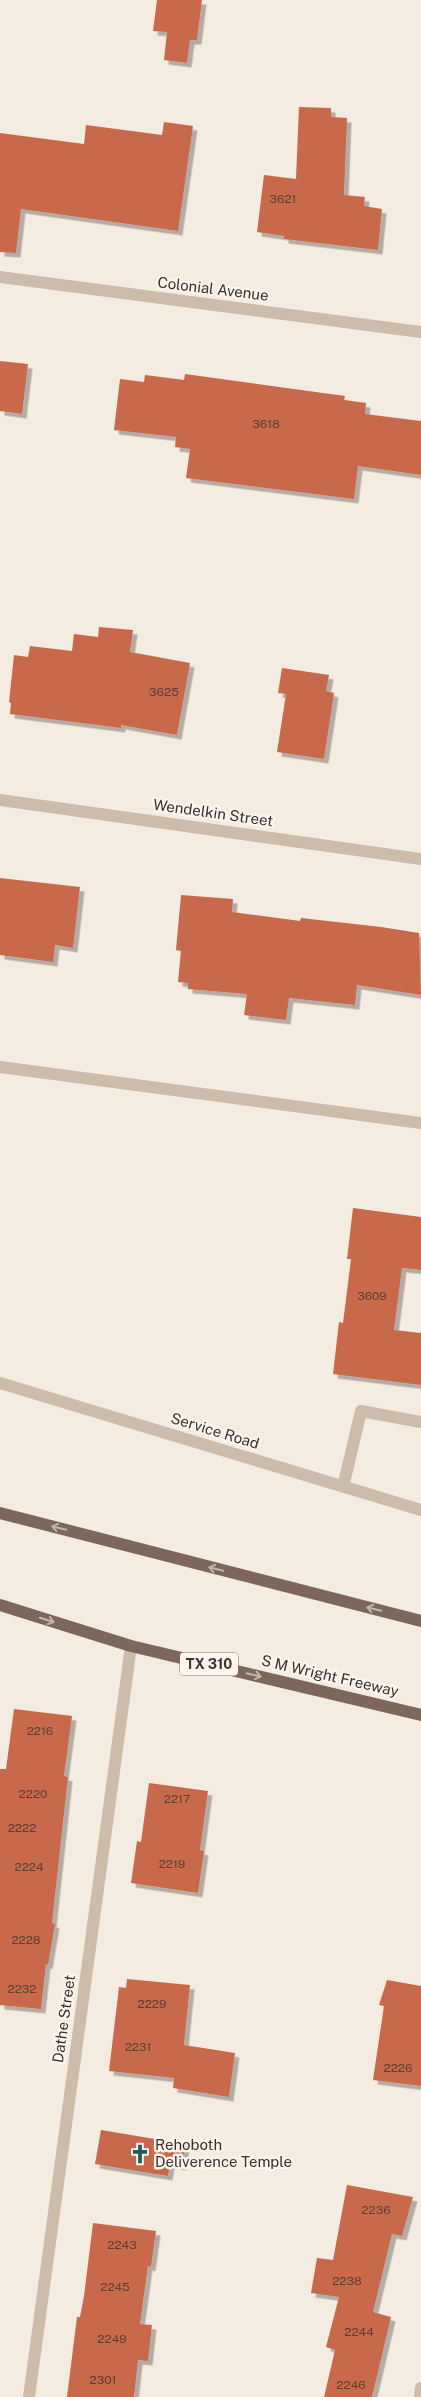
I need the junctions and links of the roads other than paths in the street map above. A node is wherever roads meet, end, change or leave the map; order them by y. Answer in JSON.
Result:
{"nodes":[{"id":1,"x":0,"y":277,"type":"edge"},
{"id":2,"x":421,"y":332,"type":"edge"},
{"id":3,"x":0,"y":800,"type":"edge"},
{"id":4,"x":421,"y":859,"type":"edge"},
{"id":5,"x":0,"y":1067,"type":"edge"},
{"id":6,"x":421,"y":1123,"type":"edge"},
{"id":7,"x":0,"y":1383,"type":"edge"},
{"id":8,"x":421,"y":1422,"type":"edge"},
{"id":9,"x":343,"y":1486,"type":"junction"},
{"id":10,"x":421,"y":1510,"type":"edge"},
{"id":11,"x":0,"y":1513,"type":"edge"},
{"id":12,"x":0,"y":1606,"type":"edge"},
{"id":13,"x":421,"y":1621,"type":"edge"},
{"id":14,"x":131,"y":1646,"type":"junction"},
{"id":15,"x":421,"y":1715,"type":"edge"},
{"id":16,"x":421,"y":2388,"type":"edge"},
{"id":17,"x":29,"y":2397,"type":"edge"},
{"id":18,"x":420,"y":2397,"type":"edge"}],
"edges":[{"from":1,"to":2,"type":"street","name":"Colonial Avenue"},
{"from":3,"to":4,"type":"street","name":"Wendelkin Street"},
{"from":5,"to":6,"type":"street"},
{"from":7,"to":9,"type":"street","name":"Service Road"},
{"from":8,"to":9,"type":"street"},
{"from":9,"to":10,"type":"street","name":"Service Road"},
{"from":13,"to":11,"type":"main road","one_way":true},
{"from":12,"to":14,"type":"main road","name":"S M Wright Freeway","number":"TX 310","one_way":true},
{"from":14,"to":15,"type":"main road","name":"S M Wright Freeway","number":"TX 310","one_way":true},
{"from":14,"to":17,"type":"street","name":"Dathe Street"},
{"from":16,"to":18,"type":"street"}]}
